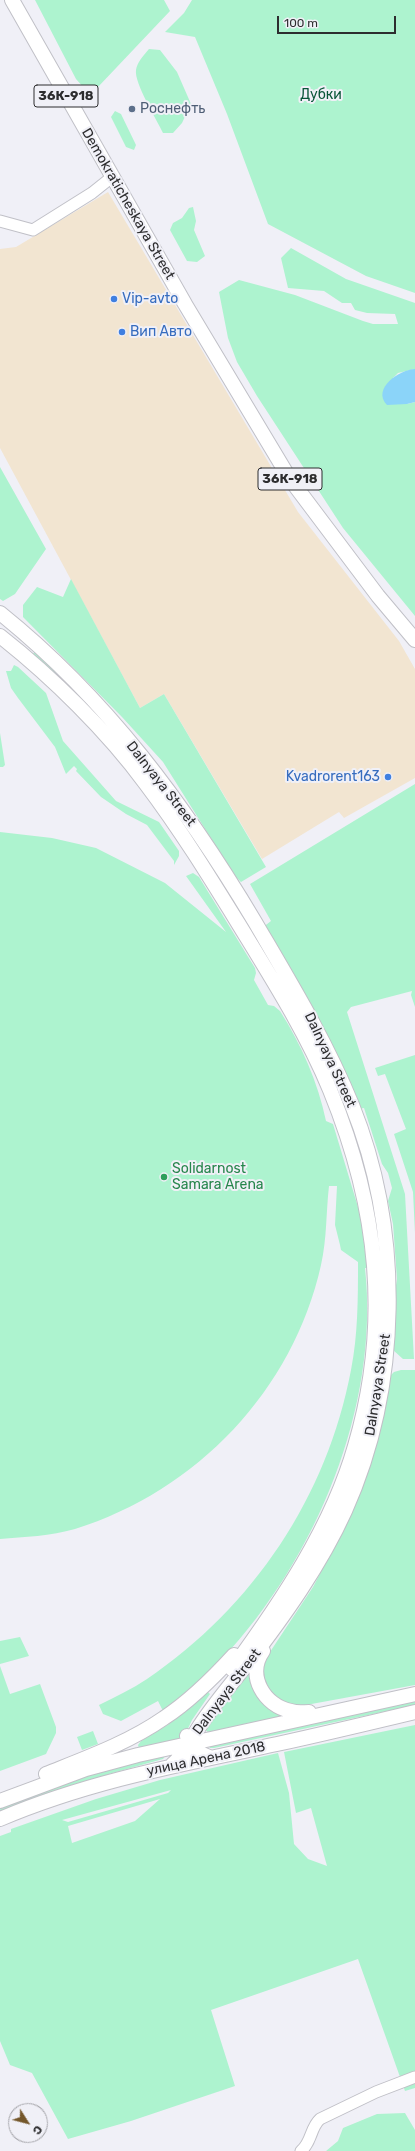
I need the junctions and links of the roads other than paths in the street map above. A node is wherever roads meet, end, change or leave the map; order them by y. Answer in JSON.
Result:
{"nodes":[{"id":1,"x":12,"y":0,"type":"edge"},
{"id":2,"x":112,"y":177,"type":"junction"},
{"id":3,"x":0,"y":221,"type":"edge"},
{"id":4,"x":0,"y":613,"type":"edge"},
{"id":5,"x":18,"y":628,"type":"junction"},
{"id":6,"x":4,"y":639,"type":"edge"},
{"id":7,"x":415,"y":639,"type":"edge"},
{"id":8,"x":104,"y":712,"type":"junction"},
{"id":9,"x":93,"y":722,"type":"junction"},
{"id":10,"x":209,"y":849,"type":"junction"},
{"id":11,"x":197,"y":856,"type":"junction"},
{"id":12,"x":289,"y":979,"type":"junction"},
{"id":13,"x":275,"y":986,"type":"junction"},
{"id":14,"x":377,"y":1230,"type":"junction"},
{"id":15,"x":313,"y":1572,"type":"junction"},
{"id":16,"x":276,"y":1604,"type":"junction"},
{"id":17,"x":415,"y":1694,"type":"edge"},
{"id":18,"x":341,"y":1710,"type":"junction"},
{"id":19,"x":415,"y":1712,"type":"edge"},
{"id":20,"x":189,"y":1744,"type":"junction"},
{"id":21,"x":209,"y":1757,"type":"junction"},
{"id":22,"x":172,"y":1765,"type":"junction"},
{"id":23,"x":0,"y":1792,"type":"edge"},
{"id":24,"x":0,"y":1801,"type":"edge"},
{"id":25,"x":0,"y":1819,"type":"edge"},
{"id":26,"x":415,"y":2077,"type":"edge"},
{"id":27,"x":300,"y":2151,"type":"edge"}],
"edges":[{"from":1,"to":2,"type":"main road","name":"Demokraticheskaya Street","number":"36К-918"},
{"from":2,"to":3,"type":"street"},
{"from":2,"to":7,"type":"main road","name":"Demokraticheskaya Street","number":"36К-918"},
{"from":4,"to":5,"type":"main road","name":"Dalnyaya Street"},
{"from":5,"to":6,"type":"main road"},
{"from":5,"to":8,"type":"main road","name":"Dalnyaya Street"},
{"from":6,"to":9,"type":"main road","name":"Dalnyaya Street"},
{"from":8,"to":9,"type":"main road"},
{"from":8,"to":10,"type":"main road","name":"Dalnyaya Street"},
{"from":9,"to":11,"type":"main road","name":"Dalnyaya Street"},
{"from":10,"to":11,"type":"main road"},
{"from":10,"to":12,"type":"main road","name":"Dalnyaya Street"},
{"from":11,"to":13,"type":"main road","name":"Dalnyaya Street"},
{"from":12,"to":13,"type":"main road"},
{"from":12,"to":14,"type":"main road","name":"Dalnyaya Street"},
{"from":13,"to":14,"type":"main road","name":"Dalnyaya Street"},
{"from":14,"to":15,"type":"main road","name":"Dalnyaya Street"},
{"from":14,"to":16,"type":"main road","name":"Dalnyaya Street"},
{"from":15,"to":18,"type":"main road"},
{"from":15,"to":20,"type":"main road","name":"Dalnyaya Street"},
{"from":16,"to":20,"type":"main road","name":"Dalnyaya Street"},
{"from":16,"to":23,"type":"main road"},
{"from":17,"to":18,"type":"main road","name":"улица Арена 2018"},
{"from":18,"to":20,"type":"main road","name":"улица Арена 2018"},
{"from":19,"to":21,"type":"main road","name":"улица Арена 2018"},
{"from":20,"to":21,"type":"main road"},
{"from":20,"to":22,"type":"main road"},
{"from":20,"to":24,"type":"main road","name":"улица Арена 2018"},
{"from":21,"to":22,"type":"main road","name":"улица Арена 2018"},
{"from":22,"to":25,"type":"main road","name":"улица Арена 2018"},
{"from":26,"to":27,"type":"street"}]}
